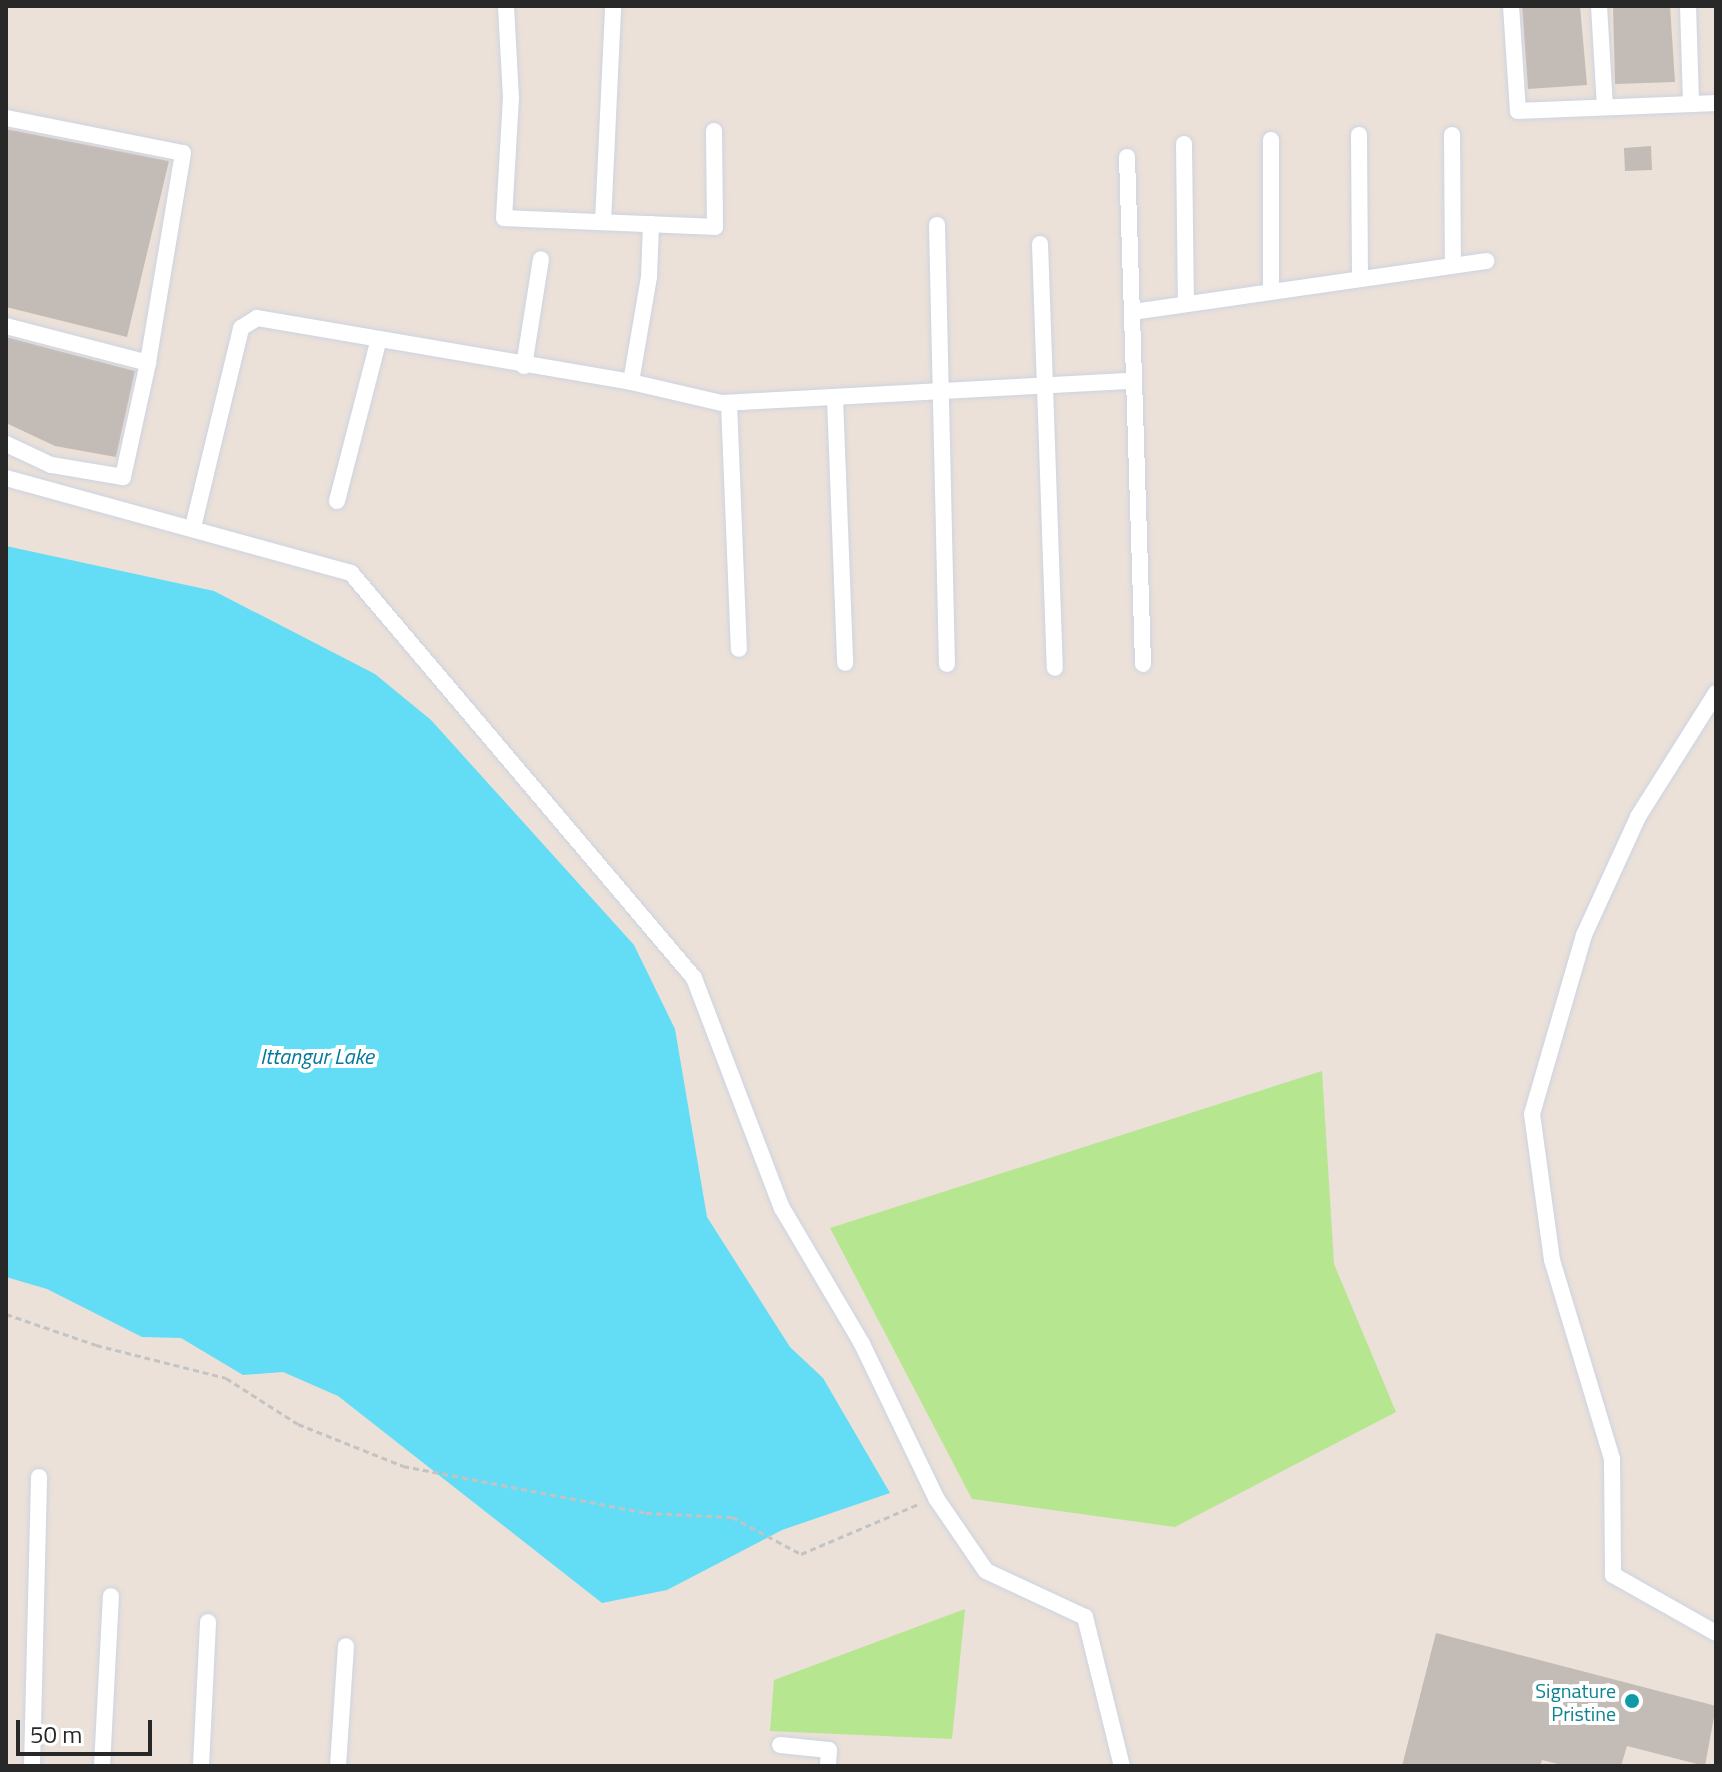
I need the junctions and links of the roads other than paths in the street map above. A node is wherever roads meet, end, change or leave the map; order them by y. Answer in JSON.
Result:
{"nodes":[{"id":1,"x":506,"y":6,"type":"edge"},
{"id":2,"x":613,"y":6,"type":"edge"},
{"id":3,"x":1511,"y":6,"type":"edge"},
{"id":4,"x":1599,"y":6,"type":"edge"},
{"id":5,"x":1688,"y":6,"type":"edge"},
{"id":6,"x":1716,"y":103,"type":"edge"},
{"id":7,"x":1691,"y":104,"type":"junction"},
{"id":8,"x":1605,"y":107,"type":"junction"},
{"id":9,"x":6,"y":118,"type":"edge"},
{"id":10,"x":714,"y":131,"type":"dead end"},
{"id":11,"x":1359,"y":135,"type":"dead end"},
{"id":12,"x":1452,"y":135,"type":"dead end"},
{"id":13,"x":1271,"y":140,"type":"dead end"},
{"id":14,"x":1184,"y":144,"type":"dead end"},
{"id":15,"x":1127,"y":157,"type":"dead end"},
{"id":16,"x":603,"y":222,"type":"junction"},
{"id":17,"x":651,"y":224,"type":"junction"},
{"id":18,"x":937,"y":225,"type":"dead end"},
{"id":19,"x":1040,"y":244,"type":"dead end"},
{"id":20,"x":541,"y":259,"type":"dead end"},
{"id":21,"x":1486,"y":261,"type":"dead end"},
{"id":22,"x":1453,"y":265,"type":"junction"},
{"id":23,"x":1360,"y":279,"type":"junction"},
{"id":24,"x":1271,"y":292,"type":"junction"},
{"id":25,"x":1186,"y":304,"type":"junction"},
{"id":26,"x":1133,"y":312,"type":"junction"},
{"id":27,"x":6,"y":326,"type":"edge"},
{"id":28,"x":378,"y":342,"type":"junction"},
{"id":29,"x":148,"y":363,"type":"junction"},
{"id":30,"x":524,"y":366,"type":"junction"},
{"id":31,"x":1131,"y":381,"type":"junction"},
{"id":32,"x":631,"y":382,"type":"junction"},
{"id":33,"x":1045,"y":383,"type":"junction"},
{"id":34,"x":940,"y":388,"type":"junction"},
{"id":35,"x":835,"y":398,"type":"junction"},
{"id":36,"x":729,"y":403,"type":"junction"},
{"id":37,"x":6,"y":444,"type":"edge"},
{"id":38,"x":6,"y":478,"type":"edge"},
{"id":39,"x":337,"y":501,"type":"dead end"},
{"id":40,"x":193,"y":527,"type":"junction"},
{"id":41,"x":739,"y":649,"type":"dead end"},
{"id":42,"x":845,"y":663,"type":"dead end"},
{"id":43,"x":947,"y":664,"type":"dead end"},
{"id":44,"x":1143,"y":664,"type":"dead end"},
{"id":45,"x":1055,"y":668,"type":"dead end"},
{"id":46,"x":1716,"y":693,"type":"edge"},
{"id":47,"x":39,"y":1477,"type":"dead end"},
{"id":48,"x":111,"y":1596,"type":"dead end"},
{"id":49,"x":208,"y":1622,"type":"dead end"},
{"id":50,"x":1716,"y":1633,"type":"edge"},
{"id":51,"x":346,"y":1646,"type":"dead end"},
{"id":52,"x":780,"y":1745,"type":"dead end"},
{"id":53,"x":32,"y":1766,"type":"edge"},
{"id":54,"x":102,"y":1766,"type":"edge"},
{"id":55,"x":201,"y":1766,"type":"edge"},
{"id":56,"x":338,"y":1766,"type":"edge"},
{"id":57,"x":828,"y":1766,"type":"edge"},
{"id":58,"x":1122,"y":1766,"type":"edge"}],
"edges":[{"from":1,"to":16,"type":"street"},
{"from":2,"to":16,"type":"street"},
{"from":3,"to":8,"type":"street"},
{"from":4,"to":8,"type":"street"},
{"from":5,"to":7,"type":"street"},
{"from":6,"to":7,"type":"street"},
{"from":7,"to":8,"type":"street"},
{"from":9,"to":29,"type":"street"},
{"from":10,"to":17,"type":"street"},
{"from":11,"to":23,"type":"street"},
{"from":12,"to":22,"type":"street"},
{"from":13,"to":24,"type":"street"},
{"from":14,"to":25,"type":"street"},
{"from":15,"to":26,"type":"street"},
{"from":16,"to":17,"type":"street"},
{"from":17,"to":32,"type":"street"},
{"from":18,"to":34,"type":"street"},
{"from":19,"to":33,"type":"street"},
{"from":20,"to":30,"type":"street"},
{"from":21,"to":22,"type":"street"},
{"from":22,"to":23,"type":"street"},
{"from":23,"to":24,"type":"street"},
{"from":24,"to":25,"type":"street"},
{"from":25,"to":26,"type":"street"},
{"from":26,"to":31,"type":"street"},
{"from":27,"to":29,"type":"street"},
{"from":28,"to":30,"type":"street"},
{"from":28,"to":39,"type":"street"},
{"from":28,"to":40,"type":"street"},
{"from":29,"to":37,"type":"street"},
{"from":30,"to":32,"type":"street"},
{"from":31,"to":33,"type":"street"},
{"from":31,"to":44,"type":"street"},
{"from":32,"to":36,"type":"street"},
{"from":33,"to":34,"type":"street"},
{"from":33,"to":45,"type":"street"},
{"from":34,"to":35,"type":"street"},
{"from":34,"to":43,"type":"street"},
{"from":35,"to":36,"type":"street"},
{"from":35,"to":42,"type":"street"},
{"from":36,"to":41,"type":"street"},
{"from":38,"to":40,"type":"street"},
{"from":40,"to":58,"type":"street"},
{"from":46,"to":50,"type":"street"},
{"from":47,"to":53,"type":"street"},
{"from":48,"to":54,"type":"street"},
{"from":49,"to":55,"type":"street"},
{"from":51,"to":56,"type":"street"},
{"from":52,"to":57,"type":"street"}]}
